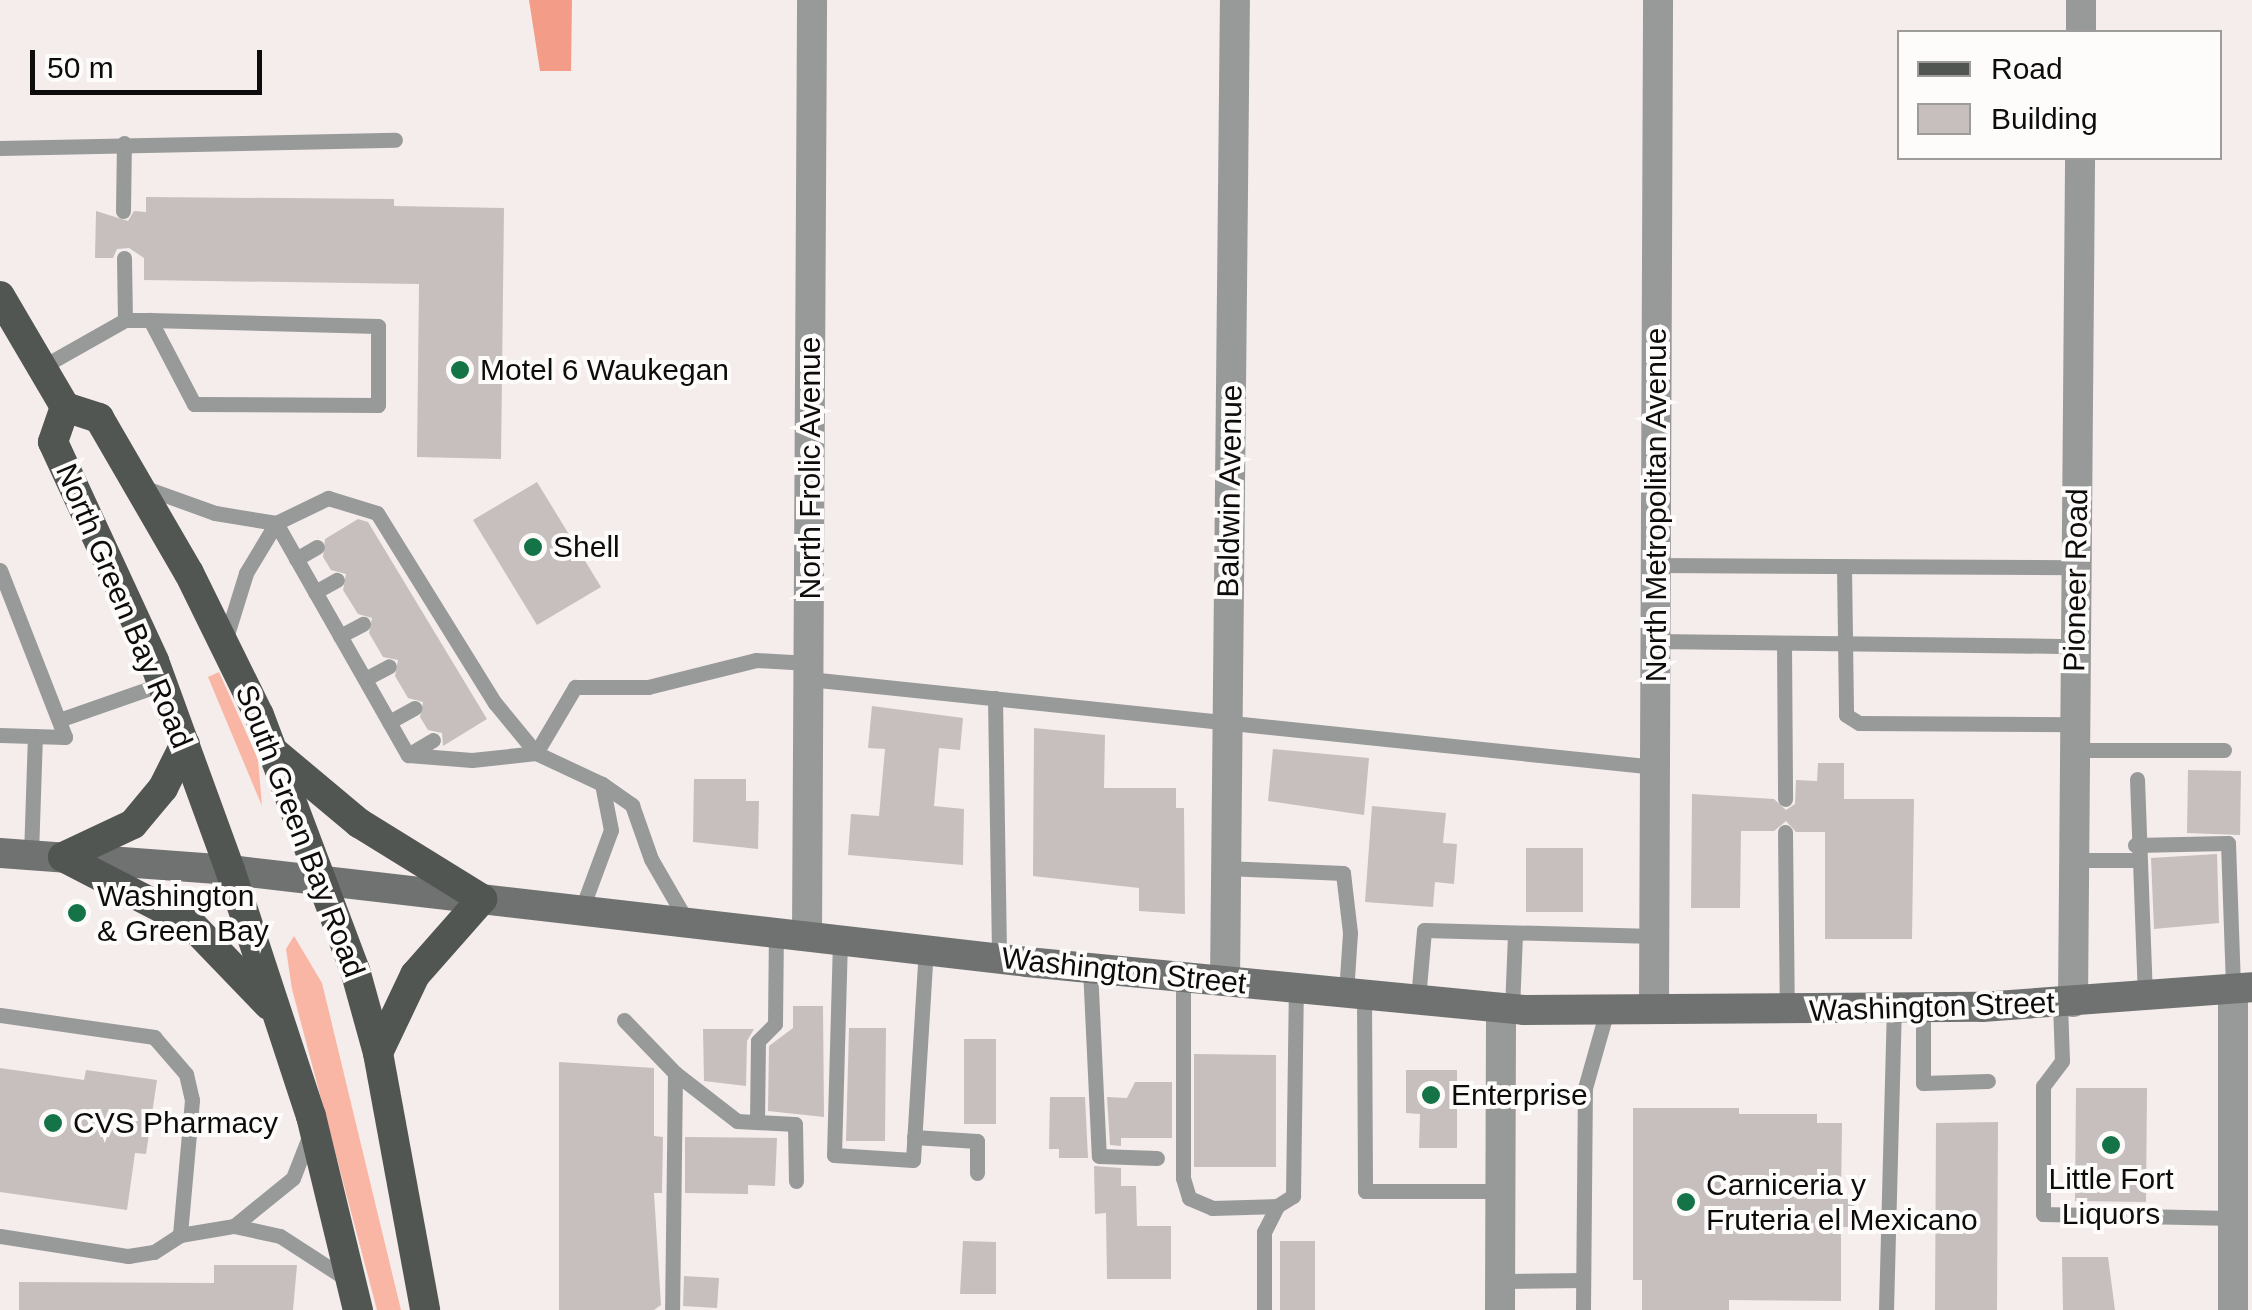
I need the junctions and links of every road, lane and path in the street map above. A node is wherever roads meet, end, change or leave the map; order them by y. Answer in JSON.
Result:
{"nodes":[{"id":1,"x":812,"y":0,"type":"edge"},
{"id":2,"x":1235,"y":0,"type":"edge"},
{"id":3,"x":1658,"y":0,"type":"edge"},
{"id":4,"x":2081,"y":0,"type":"edge"},
{"id":5,"x":2081,"y":30,"type":"edge"},
{"id":6,"x":395,"y":140,"type":"dead end"},
{"id":7,"x":124,"y":143,"type":"junction"},
{"id":8,"x":0,"y":148,"type":"edge"},
{"id":9,"x":2080,"y":160,"type":"edge"},
{"id":10,"x":124,"y":211,"type":"dead end"},
{"id":11,"x":124,"y":258,"type":"dead end"},
{"id":12,"x":0,"y":296,"type":"edge"},
{"id":13,"x":125,"y":320,"type":"junction"},
{"id":14,"x":150,"y":320,"type":"junction"},
{"id":15,"x":42,"y":367,"type":"junction"},
{"id":16,"x":64,"y":407,"type":"junction"},
{"id":17,"x":138,"y":485,"type":"junction"},
{"id":18,"x":276,"y":523,"type":"junction"},
{"id":19,"x":317,"y":548,"type":"dead end"},
{"id":20,"x":296,"y":559,"type":"junction"},
{"id":21,"x":1656,"y":566,"type":"junction"},
{"id":22,"x":1844,"y":566,"type":"junction"},
{"id":23,"x":2076,"y":567,"type":"junction"},
{"id":24,"x":0,"y":570,"type":"edge"},
{"id":25,"x":337,"y":580,"type":"dead end"},
{"id":26,"x":315,"y":592,"type":"junction"},
{"id":27,"x":363,"y":624,"type":"dead end"},
{"id":28,"x":340,"y":636,"type":"junction"},
{"id":29,"x":224,"y":640,"type":"junction"},
{"id":30,"x":1656,"y":640,"type":"junction"},
{"id":31,"x":1784,"y":644,"type":"junction"},
{"id":32,"x":1845,"y":644,"type":"junction"},
{"id":33,"x":2075,"y":646,"type":"junction"},
{"id":34,"x":389,"y":666,"type":"dead end"},
{"id":35,"x":809,"y":671,"type":"junction"},
{"id":36,"x":365,"y":679,"type":"junction"},
{"id":37,"x":162,"y":684,"type":"junction"},
{"id":38,"x":996,"y":698,"type":"junction"},
{"id":39,"x":414,"y":708,"type":"dead end"},
{"id":40,"x":59,"y":720,"type":"junction"},
{"id":41,"x":389,"y":722,"type":"junction"},
{"id":42,"x":1228,"y":722,"type":"junction"},
{"id":43,"x":0,"y":736,"type":"edge"},
{"id":44,"x":35,"y":736,"type":"junction"},
{"id":45,"x":2075,"y":737,"type":"junction"},
{"id":46,"x":434,"y":740,"type":"dead end"},
{"id":47,"x":185,"y":744,"type":"junction"},
{"id":48,"x":271,"y":749,"type":"junction"},
{"id":49,"x":2224,"y":750,"type":"dead end"},
{"id":50,"x":536,"y":753,"type":"junction"},
{"id":51,"x":408,"y":755,"type":"junction"},
{"id":52,"x":1655,"y":767,"type":"junction"},
{"id":53,"x":2136,"y":778,"type":"dead end"},
{"id":54,"x":602,"y":784,"type":"junction"},
{"id":55,"x":1785,"y":798,"type":"dead end"},
{"id":56,"x":1785,"y":832,"type":"dead end"},
{"id":57,"x":0,"y":852,"type":"edge"},
{"id":58,"x":2135,"y":853,"type":"junction"},
{"id":59,"x":32,"y":855,"type":"junction"},
{"id":60,"x":63,"y":857,"type":"junction"},
{"id":61,"x":2074,"y":860,"type":"junction"},
{"id":62,"x":1226,"y":868,"type":"junction"},
{"id":63,"x":230,"y":870,"type":"junction"},
{"id":64,"x":321,"y":881,"type":"junction"},
{"id":65,"x":482,"y":900,"type":"junction"},
{"id":66,"x":581,"y":911,"type":"junction"},
{"id":67,"x":688,"y":923,"type":"junction"},
{"id":68,"x":776,"y":933,"type":"junction"},
{"id":69,"x":1515,"y":933,"type":"junction"},
{"id":70,"x":807,"y":936,"type":"junction"},
{"id":71,"x":1655,"y":936,"type":"junction"},
{"id":72,"x":840,"y":940,"type":"junction"},
{"id":73,"x":926,"y":950,"type":"junction"},
{"id":74,"x":999,"y":959,"type":"junction"},
{"id":75,"x":1090,"y":968,"type":"junction"},
{"id":76,"x":1183,"y":977,"type":"junction"},
{"id":77,"x":1225,"y":981,"type":"junction"},
{"id":78,"x":1296,"y":988,"type":"junction"},
{"id":79,"x":2243,"y":988,"type":"edge"},
{"id":80,"x":1355,"y":994,"type":"junction"},
{"id":81,"x":2144,"y":996,"type":"junction"},
{"id":82,"x":1418,"y":999,"type":"junction"},
{"id":83,"x":2066,"y":1002,"type":"junction"},
{"id":84,"x":1506,"y":1008,"type":"junction"},
{"id":85,"x":1909,"y":1008,"type":"junction"},
{"id":86,"x":1654,"y":1009,"type":"junction"},
{"id":87,"x":1606,"y":1010,"type":"junction"},
{"id":88,"x":1787,"y":1013,"type":"junction"},
{"id":89,"x":0,"y":1015,"type":"edge"},
{"id":90,"x":279,"y":1018,"type":"junction"},
{"id":91,"x":624,"y":1020,"type":"dead end"},
{"id":92,"x":378,"y":1053,"type":"junction"},
{"id":93,"x":675,"y":1073,"type":"junction"},
{"id":94,"x":1988,"y":1081,"type":"dead end"},
{"id":95,"x":311,"y":1116,"type":"junction"},
{"id":96,"x":757,"y":1122,"type":"junction"},
{"id":97,"x":914,"y":1137,"type":"junction"},
{"id":98,"x":1157,"y":1158,"type":"dead end"},
{"id":99,"x":978,"y":1173,"type":"dead end"},
{"id":100,"x":796,"y":1181,"type":"dead end"},
{"id":101,"x":1501,"y":1191,"type":"junction"},
{"id":102,"x":1277,"y":1206,"type":"junction"},
{"id":103,"x":2233,"y":1218,"type":"junction"},
{"id":104,"x":234,"y":1226,"type":"junction"},
{"id":105,"x":180,"y":1235,"type":"junction"},
{"id":106,"x":0,"y":1236,"type":"edge"},
{"id":107,"x":1583,"y":1280,"type":"junction"},
{"id":108,"x":1500,"y":1296,"type":"edge"},
{"id":109,"x":355,"y":1297,"type":"edge"},
{"id":110,"x":425,"y":1310,"type":"edge"},
{"id":111,"x":672,"y":1310,"type":"edge"},
{"id":112,"x":1264,"y":1310,"type":"edge"},
{"id":113,"x":1583,"y":1310,"type":"edge"},
{"id":114,"x":1886,"y":1310,"type":"edge"},
{"id":115,"x":2233,"y":1310,"type":"edge"}],
"edges":[{"from":1,"to":35,"type":"street","name":"North Frolic Avenue"},
{"from":2,"to":42,"type":"street","name":"Baldwin Avenue"},
{"from":3,"to":21,"type":"street","name":"North Metropolitan Avenue"},
{"from":4,"to":5,"type":"street"},
{"from":6,"to":7,"type":"lane"},
{"from":7,"to":8,"type":"lane"},
{"from":7,"to":10,"type":"lane"},
{"from":9,"to":23,"type":"street","name":"Pioneer Road"},
{"from":11,"to":13,"type":"lane"},
{"from":12,"to":15,"type":"main road"},
{"from":13,"to":14,"type":"lane"},
{"from":13,"to":15,"type":"lane"},
{"from":14,"to":14,"type":"lane"},
{"from":15,"to":16,"type":"main road"},
{"from":16,"to":17,"type":"main road","name":"South Green Bay Road"},
{"from":16,"to":37,"type":"main road","name":"North Green Bay Road"},
{"from":17,"to":18,"type":"lane"},
{"from":17,"to":29,"type":"main road","name":"South Green Bay Road"},
{"from":18,"to":20,"type":"lane"},
{"from":18,"to":29,"type":"lane"},
{"from":18,"to":50,"type":"lane"},
{"from":19,"to":20,"type":"lane"},
{"from":20,"to":26,"type":"lane"},
{"from":21,"to":22,"type":"lane"},
{"from":21,"to":30,"type":"street","name":"North Metropolitan Avenue"},
{"from":22,"to":23,"type":"lane"},
{"from":22,"to":32,"type":"lane"},
{"from":23,"to":33,"type":"street","name":"Pioneer Road"},
{"from":24,"to":40,"type":"lane"},
{"from":25,"to":26,"type":"lane"},
{"from":26,"to":28,"type":"lane"},
{"from":27,"to":28,"type":"lane"},
{"from":28,"to":36,"type":"lane"},
{"from":29,"to":48,"type":"main road","name":"South Green Bay Road"},
{"from":30,"to":31,"type":"lane"},
{"from":30,"to":52,"type":"street","name":"North Metropolitan Avenue"},
{"from":31,"to":32,"type":"lane"},
{"from":31,"to":55,"type":"lane"},
{"from":32,"to":33,"type":"lane"},
{"from":32,"to":45,"type":"lane"},
{"from":33,"to":45,"type":"street","name":"Pioneer Road"},
{"from":34,"to":36,"type":"lane"},
{"from":35,"to":38,"type":"lane"},
{"from":35,"to":50,"type":"lane"},
{"from":35,"to":70,"type":"street","name":"North Frolic Avenue"},
{"from":36,"to":41,"type":"lane"},
{"from":37,"to":40,"type":"lane"},
{"from":37,"to":47,"type":"main road","name":"North Green Bay Road"},
{"from":38,"to":42,"type":"lane"},
{"from":38,"to":74,"type":"lane"},
{"from":39,"to":41,"type":"lane"},
{"from":40,"to":44,"type":"lane"},
{"from":41,"to":51,"type":"lane"},
{"from":42,"to":52,"type":"lane"},
{"from":42,"to":62,"type":"street","name":"Baldwin Avenue"},
{"from":43,"to":44,"type":"lane"},
{"from":44,"to":59,"type":"lane"},
{"from":45,"to":49,"type":"lane"},
{"from":45,"to":61,"type":"street","name":"Pioneer Road"},
{"from":46,"to":51,"type":"lane"},
{"from":47,"to":60,"type":"main road"},
{"from":47,"to":63,"type":"main road","name":"North Green Bay Road"},
{"from":48,"to":64,"type":"main road","name":"South Green Bay Road"},
{"from":48,"to":65,"type":"main road"},
{"from":50,"to":51,"type":"lane"},
{"from":50,"to":54,"type":"lane"},
{"from":52,"to":71,"type":"street","name":"North Metropolitan Avenue"},
{"from":53,"to":58,"type":"lane"},
{"from":54,"to":66,"type":"lane"},
{"from":54,"to":67,"type":"lane"},
{"from":56,"to":88,"type":"lane"},
{"from":57,"to":59,"type":"main road","name":"Washington Street"},
{"from":58,"to":61,"type":"lane"},
{"from":58,"to":79,"type":"lane"},
{"from":58,"to":81,"type":"lane"},
{"from":59,"to":60,"type":"main road","name":"Washington Street"},
{"from":60,"to":63,"type":"main road","name":"Washington Street"},
{"from":60,"to":90,"type":"main road"},
{"from":61,"to":83,"type":"street","name":"Pioneer Road"},
{"from":62,"to":77,"type":"street","name":"Baldwin Avenue"},
{"from":62,"to":80,"type":"lane"},
{"from":63,"to":64,"type":"main road","name":"Washington Street"},
{"from":63,"to":90,"type":"main road"},
{"from":64,"to":65,"type":"main road","name":"Washington Street"},
{"from":64,"to":92,"type":"main road","name":"South Green Bay Road"},
{"from":65,"to":66,"type":"main road","name":"Washington Street"},
{"from":65,"to":92,"type":"main road"},
{"from":66,"to":67,"type":"main road","name":"Washington Street"},
{"from":67,"to":68,"type":"main road","name":"Washington Street"},
{"from":68,"to":70,"type":"main road","name":"Washington Street"},
{"from":68,"to":96,"type":"lane"},
{"from":69,"to":71,"type":"lane"},
{"from":69,"to":82,"type":"lane"},
{"from":69,"to":84,"type":"lane"},
{"from":70,"to":72,"type":"main road","name":"Washington Street"},
{"from":71,"to":86,"type":"street","name":"North Metropolitan Avenue"},
{"from":72,"to":73,"type":"main road","name":"Washington Street"},
{"from":72,"to":97,"type":"lane"},
{"from":73,"to":74,"type":"main road","name":"Washington Street"},
{"from":73,"to":97,"type":"lane"},
{"from":74,"to":75,"type":"main road","name":"Washington Street"},
{"from":75,"to":76,"type":"main road","name":"Washington Street"},
{"from":75,"to":98,"type":"lane"},
{"from":76,"to":77,"type":"main road","name":"Washington Street"},
{"from":76,"to":102,"type":"lane"},
{"from":77,"to":78,"type":"main road","name":"Washington Street"},
{"from":78,"to":80,"type":"main road","name":"Washington Street"},
{"from":78,"to":102,"type":"lane"},
{"from":79,"to":81,"type":"main road","name":"Washington Street"},
{"from":79,"to":103,"type":"street"},
{"from":80,"to":82,"type":"main road","name":"Washington Street"},
{"from":80,"to":101,"type":"lane"},
{"from":81,"to":83,"type":"main road","name":"Washington Street"},
{"from":82,"to":84,"type":"main road","name":"Washington Street"},
{"from":83,"to":85,"type":"main road","name":"Washington Street"},
{"from":83,"to":103,"type":"lane"},
{"from":84,"to":87,"type":"main road","name":"Washington Street"},
{"from":84,"to":101,"type":"street"},
{"from":85,"to":88,"type":"main road","name":"Washington Street"},
{"from":85,"to":94,"type":"lane"},
{"from":85,"to":114,"type":"lane"},
{"from":86,"to":87,"type":"main road","name":"Washington Street"},
{"from":86,"to":88,"type":"main road","name":"Washington Street"},
{"from":87,"to":107,"type":"lane"},
{"from":89,"to":105,"type":"lane"},
{"from":90,"to":95,"type":"main road"},
{"from":91,"to":93,"type":"lane"},
{"from":92,"to":110,"type":"main road","name":"South Green Bay Road"},
{"from":93,"to":96,"type":"lane"},
{"from":93,"to":111,"type":"lane"},
{"from":95,"to":104,"type":"lane"},
{"from":95,"to":109,"type":"main road"},
{"from":96,"to":100,"type":"lane"},
{"from":97,"to":99,"type":"lane"},
{"from":101,"to":108,"type":"street"},
{"from":102,"to":112,"type":"lane"},
{"from":103,"to":115,"type":"street"},
{"from":104,"to":105,"type":"lane"},
{"from":104,"to":109,"type":"lane"},
{"from":105,"to":106,"type":"lane"},
{"from":107,"to":108,"type":"lane"},
{"from":107,"to":113,"type":"lane"}]}
